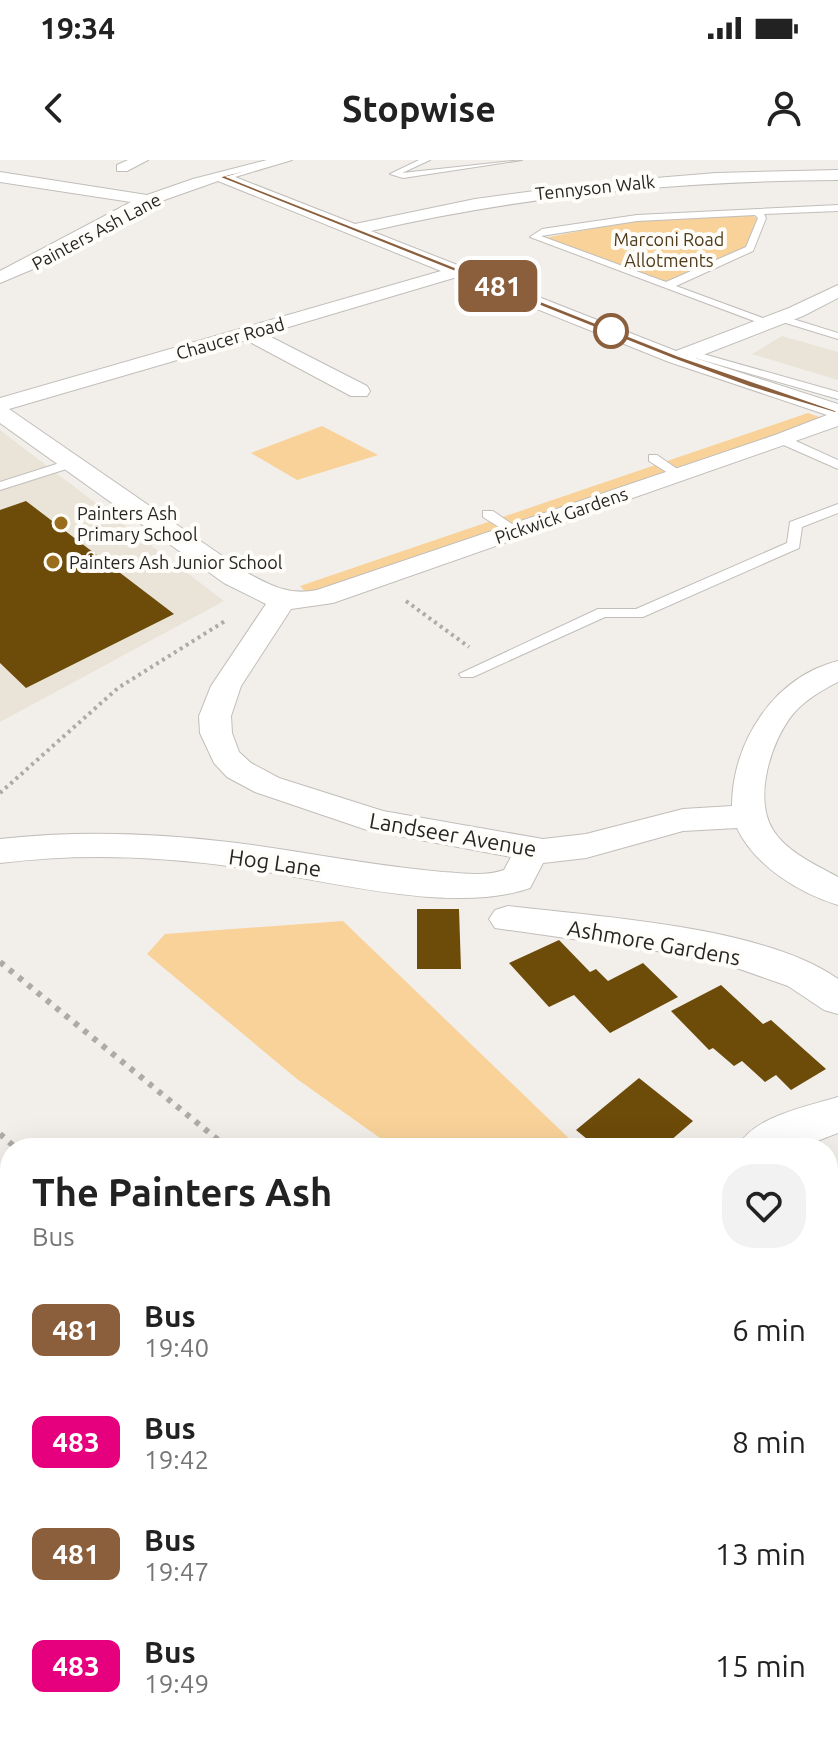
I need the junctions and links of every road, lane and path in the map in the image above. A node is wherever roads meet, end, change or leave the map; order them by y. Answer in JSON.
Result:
{"nodes":[{"id":1,"x":285,"y":160,"type":"edge"},
{"id":2,"x":426,"y":160,"type":"edge"},
{"id":3,"x":518,"y":160,"type":"edge"},
{"id":4,"x":18,"y":164,"type":"dead end"},
{"id":5,"x":0,"y":174,"type":"edge"},
{"id":6,"x":838,"y":175,"type":"edge"},
{"id":7,"x":221,"y":177,"type":"junction"},
{"id":8,"x":149,"y":200,"type":"junction"},
{"id":9,"x":838,"y":208,"type":"edge"},
{"id":10,"x":758,"y":212,"type":"junction"},
{"id":11,"x":356,"y":229,"type":"junction"},
{"id":12,"x":459,"y":271,"type":"junction"},
{"id":13,"x":0,"y":278,"type":"edge"},
{"id":14,"x":664,"y":286,"type":"junction"},
{"id":15,"x":838,"y":291,"type":"edge"},
{"id":16,"x":774,"y":320,"type":"junction"},
{"id":17,"x":248,"y":333,"type":"junction"},
{"id":18,"x":838,"y":336,"type":"edge"},
{"id":19,"x":682,"y":355,"type":"junction"},
{"id":20,"x":359,"y":391,"type":"dead end"},
{"id":21,"x":838,"y":396,"type":"edge"},
{"id":22,"x":805,"y":402,"type":"junction"},
{"id":23,"x":0,"y":405,"type":"edge"},
{"id":24,"x":838,"y":411,"type":"edge"},
{"id":25,"x":0,"y":413,"type":"edge"},
{"id":26,"x":838,"y":418,"type":"edge"},
{"id":27,"x":783,"y":440,"type":"junction"},
{"id":28,"x":653,"y":458,"type":"junction"},
{"id":29,"x":72,"y":463,"type":"junction"},
{"id":30,"x":838,"y":465,"type":"edge"},
{"id":31,"x":623,"y":468,"type":"dead end"},
{"id":32,"x":680,"y":475,"type":"junction"},
{"id":33,"x":0,"y":486,"type":"edge"},
{"id":34,"x":518,"y":503,"type":"dead end"},
{"id":35,"x":838,"y":508,"type":"edge"},
{"id":36,"x":488,"y":514,"type":"junction"},
{"id":37,"x":461,"y":523,"type":"dead end"},
{"id":38,"x":515,"y":531,"type":"junction"},
{"id":39,"x":369,"y":568,"type":"junction"},
{"id":40,"x":251,"y":585,"type":"junction"},
{"id":41,"x":282,"y":601,"type":"junction"},
{"id":42,"x":492,"y":664,"type":"junction"},
{"id":43,"x":838,"y":670,"type":"edge"},
{"id":44,"x":467,"y":674,"type":"dead end"},
{"id":45,"x":0,"y":793,"type":"edge"},
{"id":46,"x":750,"y":816,"type":"junction"},
{"id":47,"x":532,"y":850,"type":"junction"},
{"id":48,"x":0,"y":851,"type":"edge"},
{"id":49,"x":838,"y":892,"type":"edge"},
{"id":50,"x":508,"y":919,"type":"dead end"},
{"id":51,"x":0,"y":962,"type":"edge"},
{"id":52,"x":838,"y":999,"type":"edge"},
{"id":53,"x":838,"y":1115,"type":"edge"},
{"id":54,"x":216,"y":1138,"type":"edge"},
{"id":55,"x":778,"y":1138,"type":"edge"}],
"edges":[{"from":1,"to":7,"type":"street","name":"Painters Ash Lane"},
{"from":2,"to":3,"type":"lane"},
{"from":4,"to":5,"type":"street"},
{"from":5,"to":8,"type":"street"},
{"from":6,"to":11,"type":"street","name":"Tennyson Walk"},
{"from":7,"to":8,"type":"street","name":"Painters Ash Lane"},
{"from":7,"to":11,"type":"street"},
{"from":8,"to":13,"type":"street","name":"Painters Ash Lane"},
{"from":9,"to":10,"type":"lane"},
{"from":10,"to":14,"type":"lane"},
{"from":10,"to":14,"type":"lane"},
{"from":11,"to":12,"type":"street"},
{"from":12,"to":17,"type":"street","name":"Chaucer Road"},
{"from":12,"to":19,"type":"street"},
{"from":14,"to":16,"type":"lane"},
{"from":15,"to":16,"type":"street"},
{"from":16,"to":18,"type":"lane"},
{"from":16,"to":19,"type":"street"},
{"from":17,"to":20,"type":"street"},
{"from":17,"to":23,"type":"street","name":"Chaucer Road"},
{"from":19,"to":21,"type":"lane"},
{"from":19,"to":22,"type":"street"},
{"from":22,"to":24,"type":"street"},
{"from":22,"to":28,"type":"street","name":"Pickwick Gardens"},
{"from":25,"to":29,"type":"street"},
{"from":26,"to":27,"type":"street","name":"Pickwick Gardens"},
{"from":27,"to":30,"type":"lane"},
{"from":27,"to":32,"type":"street","name":"Pickwick Gardens"},
{"from":28,"to":31,"type":"street","name":"Pickwick Gardens"},
{"from":28,"to":32,"type":"lane"},
{"from":29,"to":33,"type":"lane"},
{"from":29,"to":40,"type":"street"},
{"from":32,"to":38,"type":"street","name":"Pickwick Gardens"},
{"from":34,"to":36,"type":"street","name":"Pickwick Gardens"},
{"from":35,"to":42,"type":"lane"},
{"from":36,"to":37,"type":"street","name":"Pickwick Gardens"},
{"from":36,"to":38,"type":"lane"},
{"from":38,"to":39,"type":"street","name":"Pickwick Gardens"},
{"from":39,"to":40,"type":"street","name":"Pickwick Gardens"},
{"from":39,"to":41,"type":"street","name":"Pickwick Gardens"},
{"from":39,"to":42,"type":"path"},
{"from":40,"to":41,"type":"street"},
{"from":40,"to":45,"type":"path"},
{"from":41,"to":47,"type":"street","name":"Landseer Avenue"},
{"from":42,"to":44,"type":"lane"},
{"from":43,"to":46,"type":"street"},
{"from":46,"to":47,"type":"street","name":"Landseer Avenue"},
{"from":46,"to":49,"type":"street"},
{"from":47,"to":48,"type":"street","name":"Hog Lane"},
{"from":50,"to":52,"type":"street","name":"Ashmore Gardens"},
{"from":51,"to":54,"type":"path"},
{"from":53,"to":55,"type":"street"}]}
